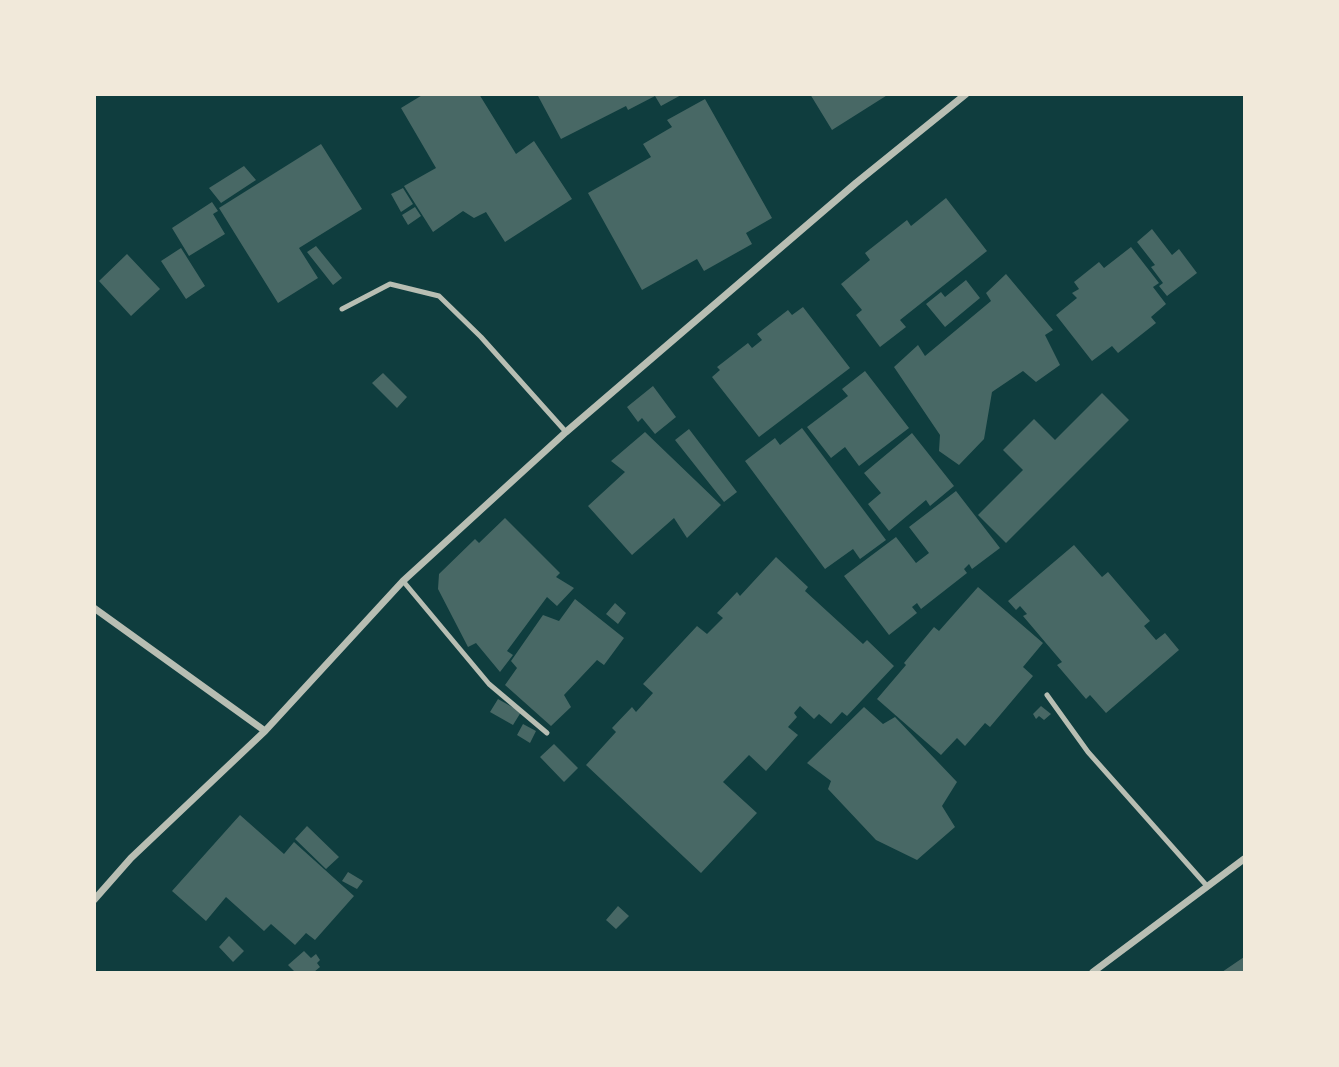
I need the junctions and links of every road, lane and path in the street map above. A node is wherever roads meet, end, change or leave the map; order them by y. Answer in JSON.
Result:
{"nodes":[{"id":1,"x":966,"y":94,"type":"edge"},
{"id":2,"x":342,"y":309,"type":"dead end"},
{"id":3,"x":566,"y":432,"type":"junction"},
{"id":4,"x":403,"y":581,"type":"junction"},
{"id":5,"x":94,"y":608,"type":"edge"},
{"id":6,"x":1047,"y":695,"type":"dead end"},
{"id":7,"x":265,"y":732,"type":"junction"},
{"id":8,"x":547,"y":733,"type":"dead end"},
{"id":9,"x":1244,"y":859,"type":"edge"},
{"id":10,"x":1207,"y":886,"type":"junction"},
{"id":11,"x":94,"y":900,"type":"edge"},
{"id":12,"x":1093,"y":972,"type":"edge"}],
"edges":[{"from":1,"to":3,"type":"street"},
{"from":2,"to":3,"type":"lane"},
{"from":3,"to":4,"type":"street"},
{"from":4,"to":7,"type":"street"},
{"from":4,"to":8,"type":"lane"},
{"from":5,"to":7,"type":"street"},
{"from":6,"to":10,"type":"lane"},
{"from":7,"to":11,"type":"street"},
{"from":9,"to":10,"type":"street"},
{"from":10,"to":12,"type":"street"}]}
